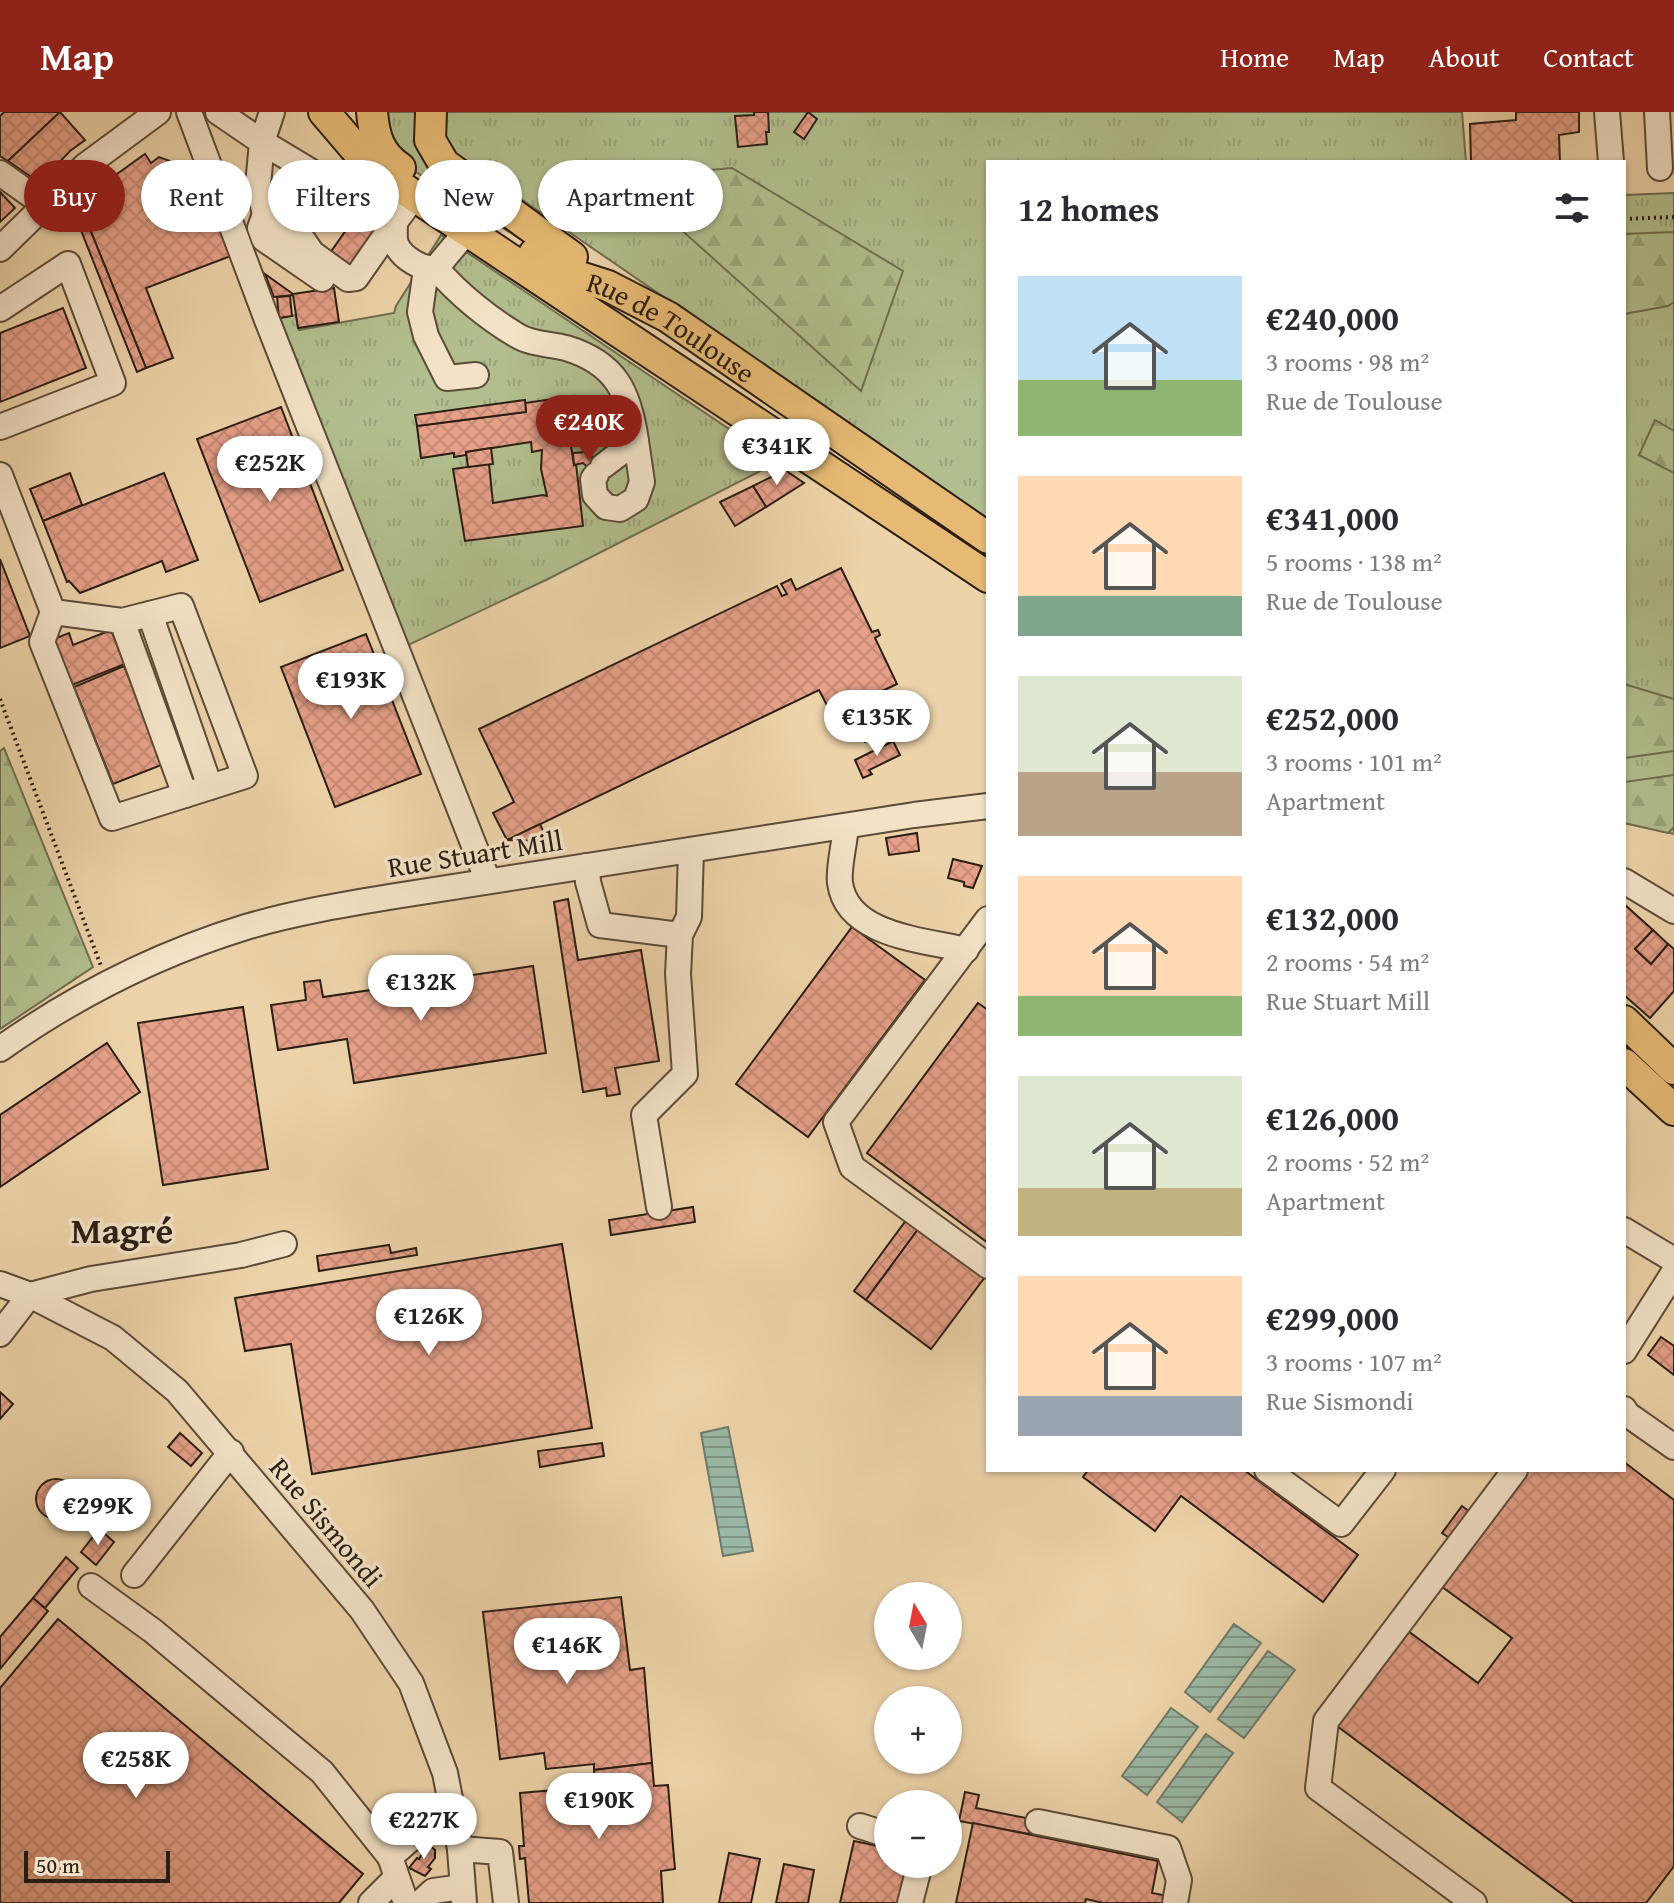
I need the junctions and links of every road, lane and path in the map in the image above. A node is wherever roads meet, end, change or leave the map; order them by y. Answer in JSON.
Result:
{"nodes":[{"id":1,"x":158,"y":112,"type":"edge"},
{"id":2,"x":189,"y":112,"type":"edge"},
{"id":3,"x":218,"y":112,"type":"edge"},
{"id":4,"x":272,"y":112,"type":"edge"},
{"id":5,"x":324,"y":112,"type":"edge"},
{"id":6,"x":372,"y":112,"type":"edge"},
{"id":7,"x":431,"y":112,"type":"edge"},
{"id":8,"x":1607,"y":112,"type":"edge"},
{"id":9,"x":1657,"y":112,"type":"edge"},
{"id":10,"x":262,"y":142,"type":"junction"},
{"id":11,"x":93,"y":160,"type":"edge"},
{"id":12,"x":292,"y":160,"type":"edge"},
{"id":13,"x":1611,"y":160,"type":"edge"},
{"id":14,"x":1660,"y":168,"type":"dead end"},
{"id":15,"x":0,"y":173,"type":"edge"},
{"id":16,"x":24,"y":190,"type":"edge"},
{"id":17,"x":415,"y":195,"type":"joint"},
{"id":18,"x":268,"y":216,"type":"edge"},
{"id":19,"x":399,"y":217,"type":"edge"},
{"id":20,"x":1674,"y":217,"type":"edge"},
{"id":21,"x":1626,"y":219,"type":"edge"},
{"id":22,"x":24,"y":226,"type":"edge"},
{"id":23,"x":293,"y":232,"type":"edge"},
{"id":24,"x":388,"y":232,"type":"edge"},
{"id":25,"x":395,"y":232,"type":"edge"},
{"id":26,"x":466,"y":232,"type":"edge"},
{"id":27,"x":469,"y":232,"type":"edge"},
{"id":28,"x":0,"y":249,"type":"edge"},
{"id":29,"x":431,"y":269,"type":"junction"},
{"id":30,"x":608,"y":286,"type":"junction"},
{"id":31,"x":0,"y":309,"type":"edge"},
{"id":32,"x":476,"y":375,"type":"dead end"},
{"id":33,"x":0,"y":427,"type":"edge"},
{"id":34,"x":636,"y":441,"type":"junction"},
{"id":35,"x":0,"y":475,"type":"edge"},
{"id":36,"x":986,"y":537,"type":"edge"},
{"id":37,"x":986,"y":576,"type":"edge"},
{"id":38,"x":53,"y":612,"type":"junction"},
{"id":39,"x":150,"y":614,"type":"junction"},
{"id":40,"x":122,"y":621,"type":"junction"},
{"id":41,"x":0,"y":699,"type":"edge"},
{"id":42,"x":210,"y":787,"type":"junction"},
{"id":43,"x":185,"y":795,"type":"junction"},
{"id":44,"x":986,"y":806,"type":"edge"},
{"id":45,"x":846,"y":826,"type":"junction"},
{"id":46,"x":691,"y":850,"type":"junction"},
{"id":47,"x":587,"y":866,"type":"junction"},
{"id":48,"x":488,"y":881,"type":"junction"},
{"id":49,"x":1626,"y":882,"type":"edge"},
{"id":50,"x":1674,"y":911,"type":"edge"},
{"id":51,"x":680,"y":935,"type":"junction"},
{"id":52,"x":980,"y":936,"type":"edge"},
{"id":53,"x":107,"y":983,"type":"junction"},
{"id":54,"x":1626,"y":1023,"type":"edge"},
{"id":55,"x":0,"y":1049,"type":"edge"},
{"id":56,"x":1626,"y":1066,"type":"edge"},
{"id":57,"x":1674,"y":1069,"type":"edge"},
{"id":58,"x":1674,"y":1110,"type":"edge"},
{"id":59,"x":659,"y":1207,"type":"dead end"},
{"id":60,"x":1626,"y":1231,"type":"edge"},
{"id":61,"x":284,"y":1244,"type":"dead end"},
{"id":62,"x":1674,"y":1260,"type":"edge"},
{"id":63,"x":986,"y":1265,"type":"edge"},
{"id":64,"x":1674,"y":1272,"type":"edge"},
{"id":65,"x":0,"y":1284,"type":"edge"},
{"id":66,"x":30,"y":1295,"type":"junction"},
{"id":67,"x":0,"y":1334,"type":"edge"},
{"id":68,"x":1626,"y":1348,"type":"edge"},
{"id":69,"x":1626,"y":1411,"type":"edge"},
{"id":70,"x":226,"y":1447,"type":"junction"},
{"id":71,"x":1674,"y":1447,"type":"edge"},
{"id":72,"x":1270,"y":1472,"type":"edge"},
{"id":73,"x":1381,"y":1472,"type":"edge"},
{"id":74,"x":1513,"y":1472,"type":"edge"},
{"id":75,"x":134,"y":1575,"type":"dead end"},
{"id":76,"x":91,"y":1586,"type":"dead end"},
{"id":77,"x":454,"y":1821,"type":"junction"},
{"id":78,"x":1038,"y":1822,"type":"dead end"},
{"id":79,"x":860,"y":1826,"type":"dead end"},
{"id":80,"x":874,"y":1830,"type":"edge"},
{"id":81,"x":460,"y":1849,"type":"junction"},
{"id":82,"x":393,"y":1868,"type":"junction"},
{"id":83,"x":916,"y":1878,"type":"edge"},
{"id":84,"x":463,"y":1895,"type":"edge"},
{"id":85,"x":371,"y":1903,"type":"edge"},
{"id":86,"x":406,"y":1903,"type":"edge"},
{"id":87,"x":420,"y":1903,"type":"edge"},
{"id":88,"x":506,"y":1903,"type":"edge"},
{"id":89,"x":910,"y":1903,"type":"edge"},
{"id":90,"x":1175,"y":1903,"type":"edge"},
{"id":91,"x":1474,"y":1903,"type":"edge"}],
"edges":[{"from":1,"to":11,"type":"street"},
{"from":2,"to":48,"type":"street"},
{"from":3,"to":10,"type":"street"},
{"from":4,"to":10,"type":"street"},
{"from":5,"to":17,"type":"main road","name":"Rue de Toulouse"},
{"from":6,"to":30,"type":"main road","name":"Rue de Toulouse"},
{"from":7,"to":30,"type":"main road"},
{"from":8,"to":13,"type":"street"},
{"from":9,"to":14,"type":"street"},
{"from":10,"to":12,"type":"street"},
{"from":10,"to":18,"type":"street"},
{"from":15,"to":16,"type":"street"},
{"from":17,"to":19,"type":"street"},
{"from":20,"to":21,"type":"path"},
{"from":22,"to":28,"type":"street"},
{"from":23,"to":24,"type":"street"},
{"from":25,"to":29,"type":"street"},
{"from":26,"to":29,"type":"street"},
{"from":27,"to":37,"type":"main road","name":"Rue de Toulouse"},
{"from":29,"to":32,"type":"street"},
{"from":29,"to":34,"type":"street"},
{"from":30,"to":36,"type":"main road","name":"Rue de Toulouse"},
{"from":31,"to":33,"type":"street"},
{"from":34,"to":34,"type":"street"},
{"from":35,"to":38,"type":"street"},
{"from":38,"to":40,"type":"street"},
{"from":38,"to":43,"type":"street"},
{"from":39,"to":40,"type":"street"},
{"from":39,"to":42,"type":"street"},
{"from":39,"to":42,"type":"street"},
{"from":40,"to":43,"type":"street"},
{"from":41,"to":53,"type":"path"},
{"from":42,"to":43,"type":"street"},
{"from":44,"to":45,"type":"street","name":"Rue Stuart Mill"},
{"from":45,"to":46,"type":"street","name":"Rue Stuart Mill"},
{"from":45,"to":52,"type":"street"},
{"from":46,"to":47,"type":"street","name":"Rue Stuart Mill"},
{"from":46,"to":51,"type":"street"},
{"from":47,"to":48,"type":"street","name":"Rue Stuart Mill"},
{"from":47,"to":51,"type":"street"},
{"from":48,"to":53,"type":"street","name":"Rue Stuart Mill"},
{"from":49,"to":50,"type":"street"},
{"from":51,"to":59,"type":"street"},
{"from":52,"to":63,"type":"street"},
{"from":53,"to":55,"type":"street","name":"Rue Stuart Mill"},
{"from":54,"to":57,"type":"main road"},
{"from":56,"to":58,"type":"main road"},
{"from":60,"to":62,"type":"street"},
{"from":61,"to":66,"type":"street"},
{"from":64,"to":68,"type":"street"},
{"from":65,"to":66,"type":"street","name":"Rue Sismondi"},
{"from":66,"to":67,"type":"street"},
{"from":66,"to":70,"type":"street","name":"Rue Sismondi"},
{"from":69,"to":71,"type":"street"},
{"from":70,"to":75,"type":"street"},
{"from":70,"to":77,"type":"street","name":"Rue Sismondi"},
{"from":72,"to":73,"type":"street"},
{"from":74,"to":91,"type":"street"},
{"from":76,"to":82,"type":"street"},
{"from":77,"to":81,"type":"street","name":"Rue Sismondi"},
{"from":77,"to":82,"type":"street"},
{"from":78,"to":90,"type":"street"},
{"from":79,"to":80,"type":"street"},
{"from":81,"to":84,"type":"street","name":"Rue Sismondi"},
{"from":81,"to":88,"type":"street"},
{"from":82,"to":85,"type":"street"},
{"from":82,"to":86,"type":"street"},
{"from":83,"to":89,"type":"street"},
{"from":84,"to":87,"type":"street"}]}
